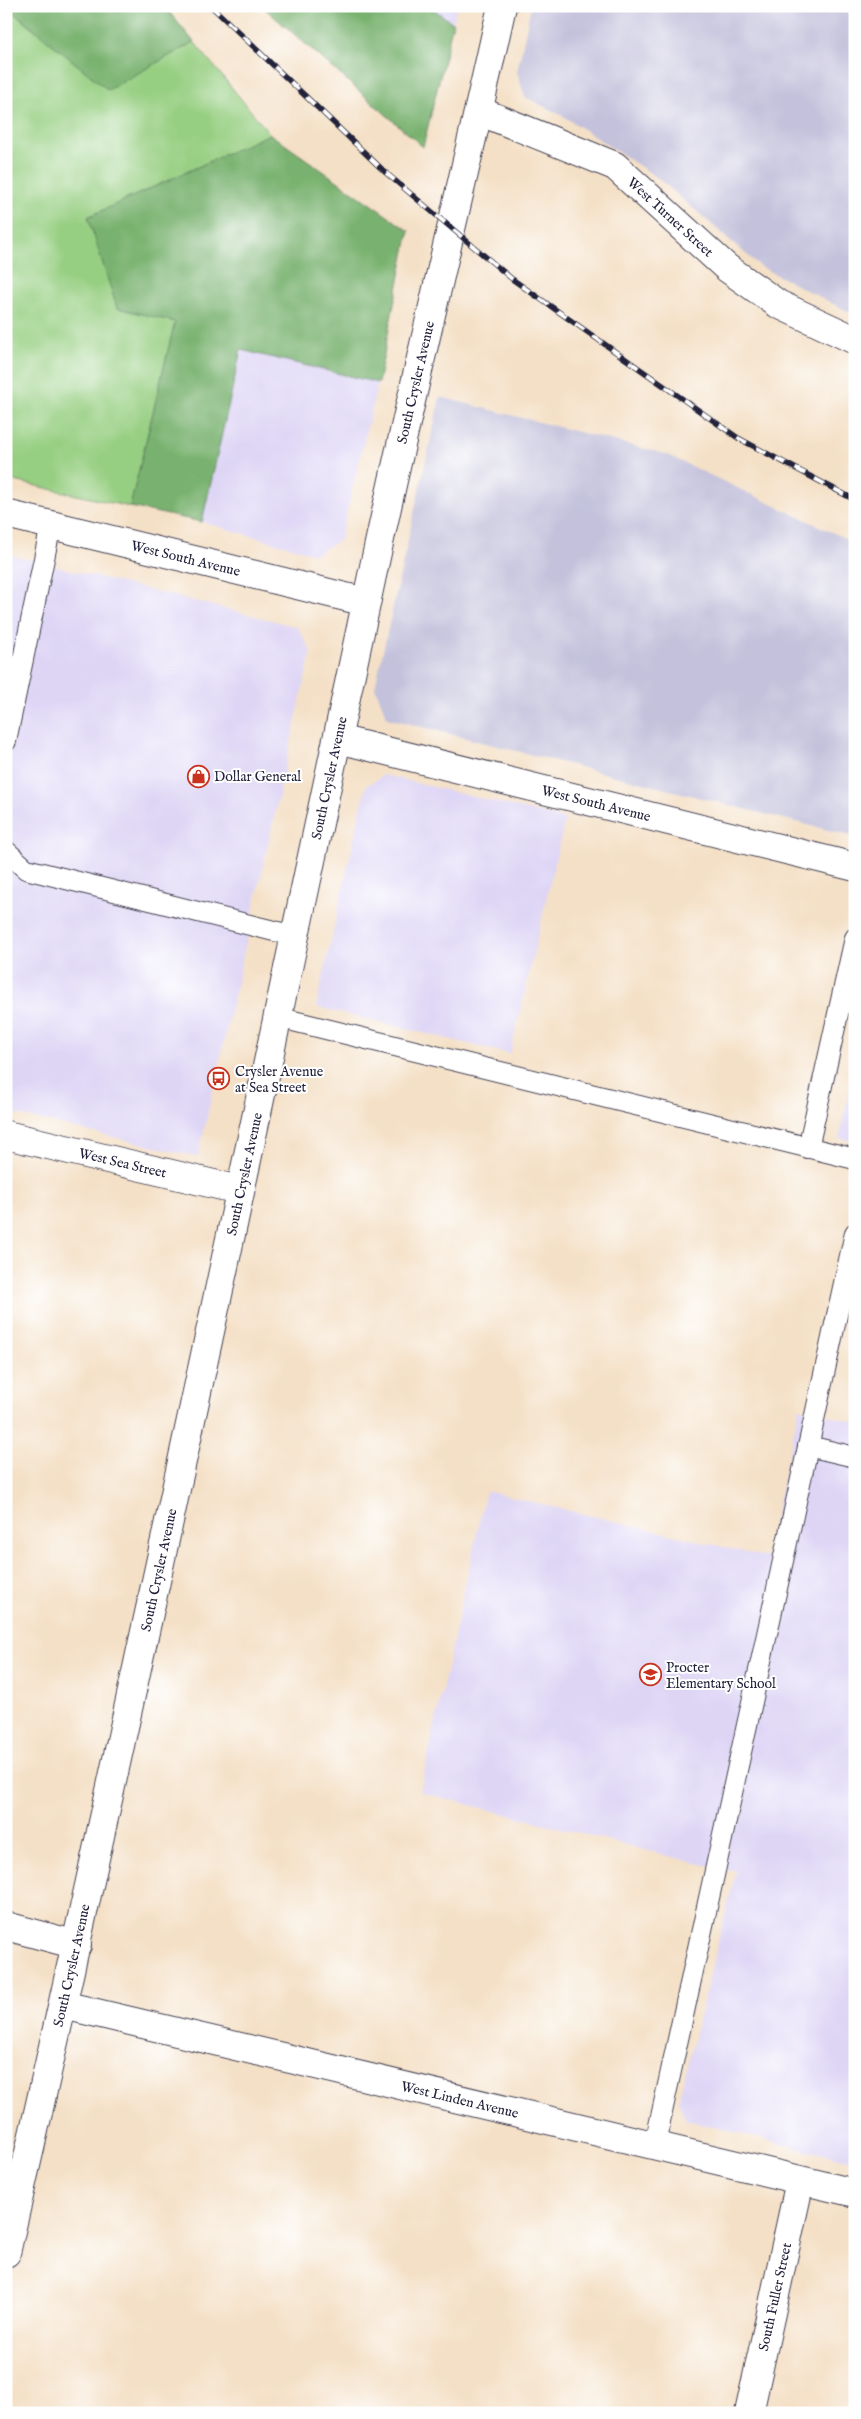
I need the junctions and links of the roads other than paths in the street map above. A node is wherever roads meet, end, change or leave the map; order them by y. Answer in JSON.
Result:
{"nodes":[{"id":1,"x":502,"y":6,"type":"edge"},
{"id":2,"x":479,"y":111,"type":"junction"},
{"id":3,"x":855,"y":340,"type":"edge"},
{"id":4,"x":6,"y":514,"type":"edge"},
{"id":5,"x":51,"y":525,"type":"junction"},
{"id":6,"x":366,"y":602,"type":"junction"},
{"id":7,"x":338,"y":739,"type":"junction"},
{"id":8,"x":6,"y":741,"type":"edge"},
{"id":9,"x":6,"y":851,"type":"edge"},
{"id":10,"x":855,"y":867,"type":"edge"},
{"id":11,"x":294,"y":936,"type":"junction"},
{"id":12,"x":855,"y":938,"type":"edge"},
{"id":13,"x":277,"y":1017,"type":"junction"},
{"id":14,"x":6,"y":1135,"type":"edge"},
{"id":15,"x":808,"y":1148,"type":"junction"},
{"id":16,"x":855,"y":1159,"type":"edge"},
{"id":17,"x":238,"y":1190,"type":"junction"},
{"id":18,"x":855,"y":1233,"type":"edge"},
{"id":19,"x":808,"y":1446,"type":"junction"},
{"id":20,"x":855,"y":1457,"type":"edge"},
{"id":21,"x":6,"y":1926,"type":"edge"},
{"id":22,"x":77,"y":1945,"type":"junction"},
{"id":23,"x":63,"y":2005,"type":"junction"},
{"id":24,"x":655,"y":2144,"type":"junction"},
{"id":25,"x":800,"y":2181,"type":"junction"},
{"id":26,"x":855,"y":2193,"type":"edge"},
{"id":27,"x":6,"y":2253,"type":"edge"},
{"id":28,"x":749,"y":2413,"type":"edge"}],
"edges":[{"from":1,"to":2,"type":"street","name":"South Crysler Avenue"},
{"from":2,"to":3,"type":"street","name":"West Turner Street"},
{"from":2,"to":6,"type":"street","name":"South Crysler Avenue"},
{"from":4,"to":5,"type":"street","name":"West South Avenue"},
{"from":5,"to":6,"type":"street","name":"West South Avenue"},
{"from":5,"to":8,"type":"lane"},
{"from":6,"to":7,"type":"street","name":"South Crysler Avenue"},
{"from":7,"to":10,"type":"street","name":"West South Avenue"},
{"from":7,"to":11,"type":"street","name":"South Crysler Avenue"},
{"from":9,"to":11,"type":"lane"},
{"from":11,"to":13,"type":"street","name":"South Crysler Avenue"},
{"from":12,"to":15,"type":"lane"},
{"from":13,"to":15,"type":"lane"},
{"from":13,"to":17,"type":"street","name":"South Crysler Avenue"},
{"from":14,"to":17,"type":"street","name":"West Sea Street"},
{"from":15,"to":16,"type":"lane"},
{"from":17,"to":22,"type":"street","name":"South Crysler Avenue"},
{"from":18,"to":19,"type":"lane"},
{"from":19,"to":20,"type":"lane"},
{"from":19,"to":24,"type":"lane"},
{"from":21,"to":22,"type":"street"},
{"from":22,"to":23,"type":"street","name":"South Crysler Avenue"},
{"from":23,"to":24,"type":"street","name":"West Linden Avenue"},
{"from":23,"to":27,"type":"street","name":"South Crysler Avenue"},
{"from":24,"to":25,"type":"street","name":"West Linden Avenue"},
{"from":25,"to":26,"type":"street","name":"West Linden Avenue"},
{"from":25,"to":28,"type":"street","name":"South Fuller Street"}]}
